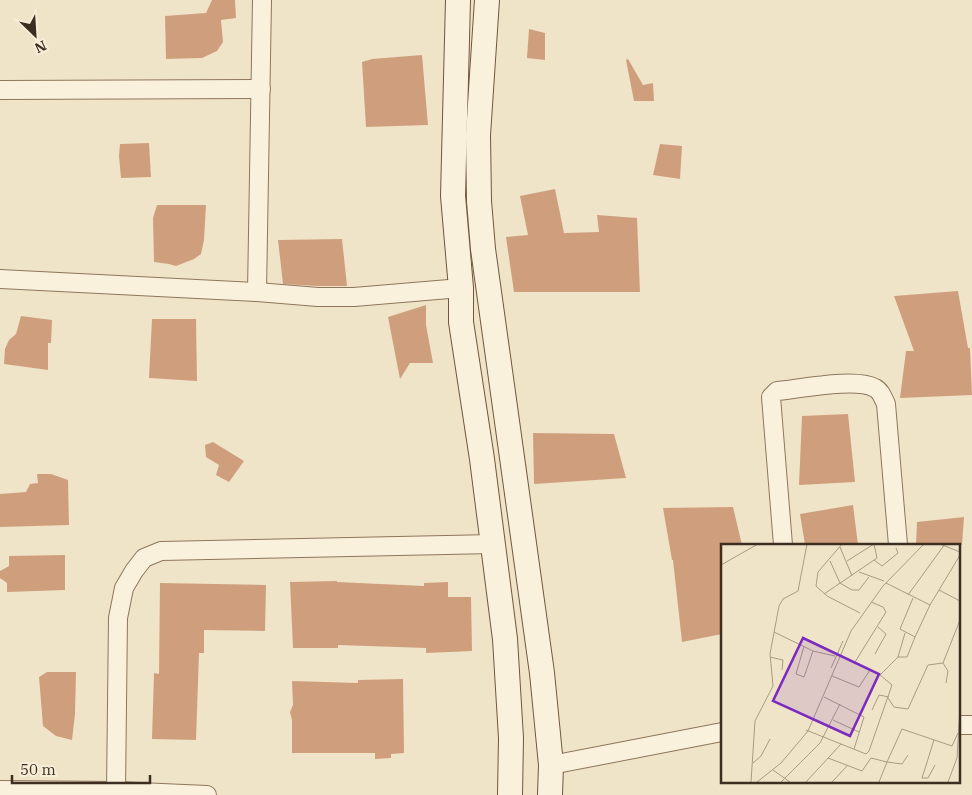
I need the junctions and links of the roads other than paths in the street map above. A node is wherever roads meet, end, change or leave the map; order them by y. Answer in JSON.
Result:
{"nodes":[{"id":1,"x":262,"y":0,"type":"edge"},
{"id":2,"x":458,"y":0,"type":"edge"},
{"id":3,"x":487,"y":0,"type":"edge"},
{"id":4,"x":261,"y":89,"type":"junction"},
{"id":5,"x":0,"y":90,"type":"edge"},
{"id":6,"x":0,"y":279,"type":"edge"},
{"id":7,"x":461,"y":288,"type":"junction"},
{"id":8,"x":257,"y":292,"type":"junction"},
{"id":9,"x":494,"y":544,"type":"junction"},
{"id":10,"x":783,"y":544,"type":"edge"},
{"id":11,"x":898,"y":544,"type":"edge"},
{"id":12,"x":721,"y":732,"type":"edge"},
{"id":13,"x":551,"y":766,"type":"junction"},
{"id":14,"x":0,"y":790,"type":"edge"},
{"id":15,"x":116,"y":791,"type":"junction"},
{"id":16,"x":207,"y":795,"type":"edge"},
{"id":17,"x":510,"y":795,"type":"edge"},
{"id":18,"x":550,"y":795,"type":"edge"}],
"edges":[{"from":1,"to":4,"type":"street"},
{"from":2,"to":7,"type":"main road"},
{"from":3,"to":13,"type":"main road"},
{"from":4,"to":5,"type":"street"},
{"from":4,"to":8,"type":"street"},
{"from":6,"to":8,"type":"street"},
{"from":7,"to":8,"type":"street"},
{"from":7,"to":9,"type":"main road"},
{"from":9,"to":15,"type":"street"},
{"from":9,"to":17,"type":"main road"},
{"from":10,"to":11,"type":"street"},
{"from":12,"to":13,"type":"street"},
{"from":13,"to":18,"type":"main road"},
{"from":14,"to":15,"type":"street"},
{"from":15,"to":16,"type":"street"}]}
